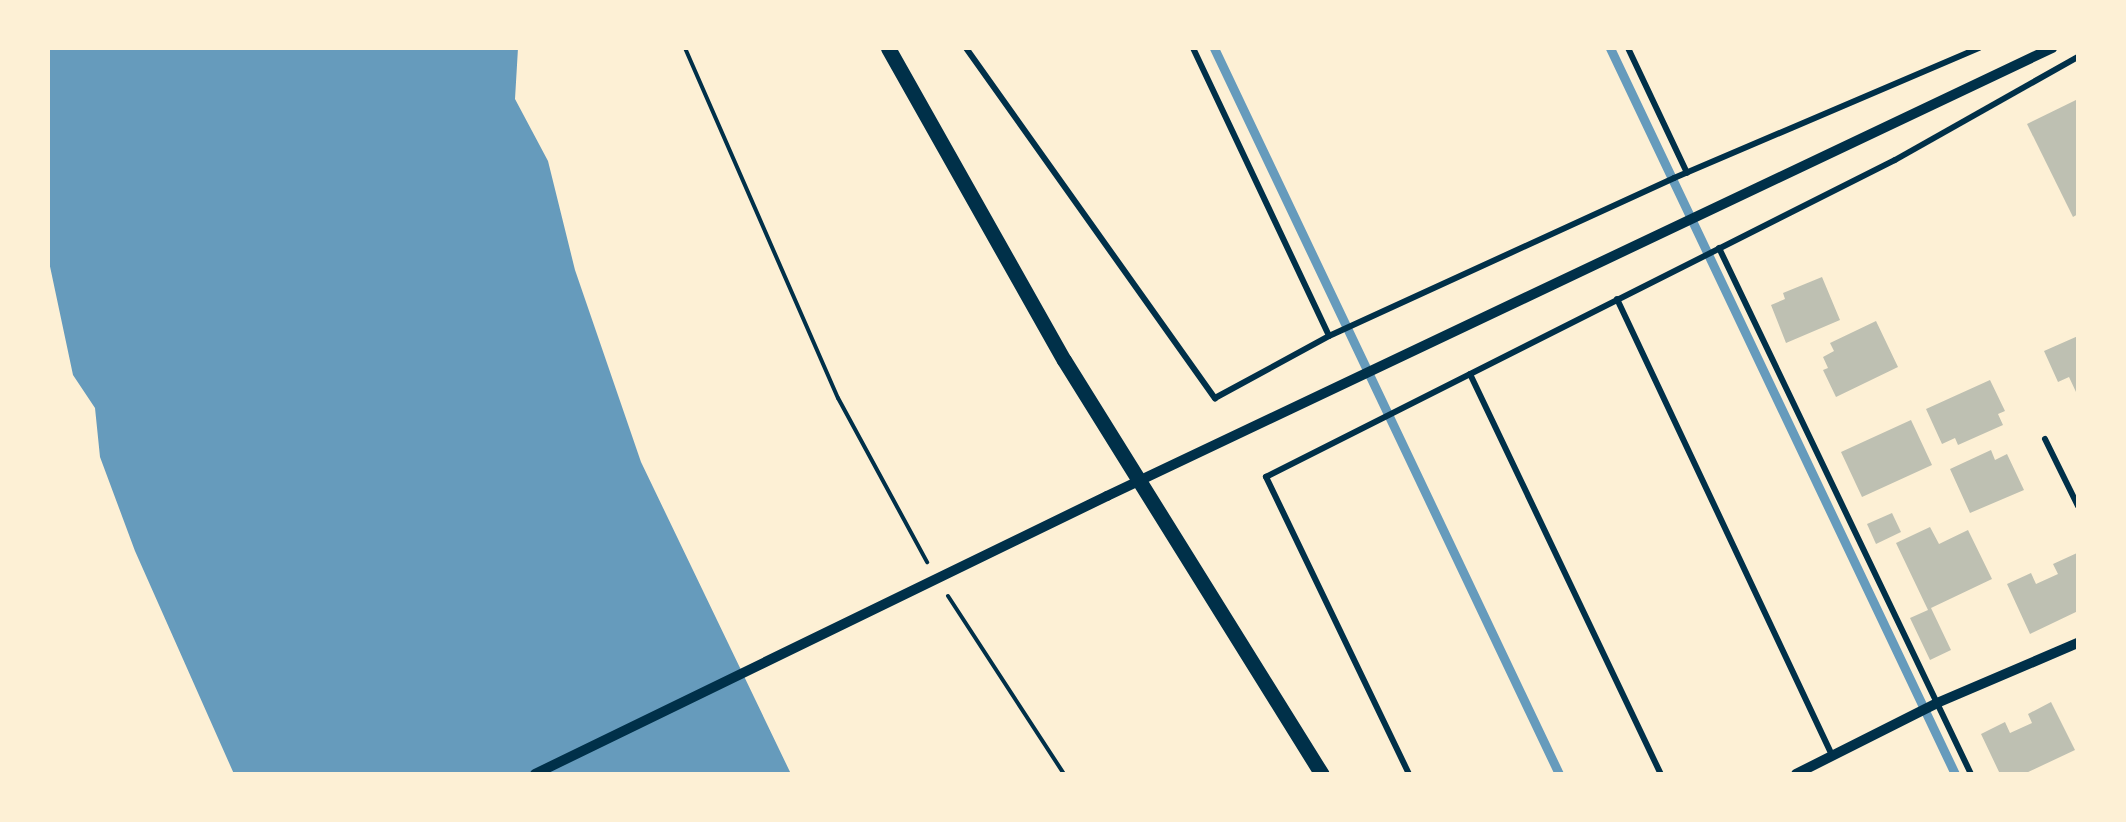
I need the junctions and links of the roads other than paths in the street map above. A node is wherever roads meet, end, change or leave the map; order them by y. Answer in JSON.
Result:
{"nodes":[{"id":1,"x":888,"y":48,"type":"edge"},
{"id":2,"x":966,"y":48,"type":"edge"},
{"id":3,"x":1193,"y":48,"type":"edge"},
{"id":4,"x":1628,"y":48,"type":"edge"},
{"id":5,"x":1979,"y":48,"type":"edge"},
{"id":6,"x":2052,"y":48,"type":"edge"},
{"id":7,"x":2078,"y":57,"type":"edge"},
{"id":8,"x":1687,"y":173,"type":"junction"},
{"id":9,"x":1719,"y":248,"type":"junction"},
{"id":10,"x":1617,"y":299,"type":"junction"},
{"id":11,"x":1329,"y":336,"type":"junction"},
{"id":12,"x":1470,"y":374,"type":"junction"},
{"id":13,"x":2045,"y":439,"type":"dead end"},
{"id":14,"x":1139,"y":481,"type":"junction"},
{"id":15,"x":2078,"y":506,"type":"edge"},
{"id":16,"x":2078,"y":643,"type":"edge"},
{"id":17,"x":1937,"y":703,"type":"junction"},
{"id":18,"x":1832,"y":755,"type":"junction"},
{"id":19,"x":535,"y":774,"type":"edge"},
{"id":20,"x":1322,"y":774,"type":"edge"},
{"id":21,"x":1409,"y":774,"type":"edge"},
{"id":22,"x":1662,"y":774,"type":"edge"},
{"id":23,"x":1796,"y":774,"type":"edge"},
{"id":24,"x":1971,"y":774,"type":"edge"}],
"edges":[{"from":1,"to":14,"type":"main road"},
{"from":2,"to":11,"type":"street"},
{"from":3,"to":11,"type":"street"},
{"from":4,"to":8,"type":"street"},
{"from":5,"to":8,"type":"street"},
{"from":6,"to":14,"type":"street"},
{"from":7,"to":9,"type":"street"},
{"from":8,"to":11,"type":"street"},
{"from":9,"to":10,"type":"street"},
{"from":9,"to":17,"type":"street"},
{"from":10,"to":12,"type":"street"},
{"from":10,"to":18,"type":"street"},
{"from":12,"to":21,"type":"street"},
{"from":12,"to":22,"type":"street"},
{"from":13,"to":15,"type":"street"},
{"from":14,"to":19,"type":"street"},
{"from":14,"to":20,"type":"main road"},
{"from":16,"to":17,"type":"street"},
{"from":17,"to":18,"type":"street"},
{"from":17,"to":24,"type":"street"},
{"from":18,"to":23,"type":"street"}]}
